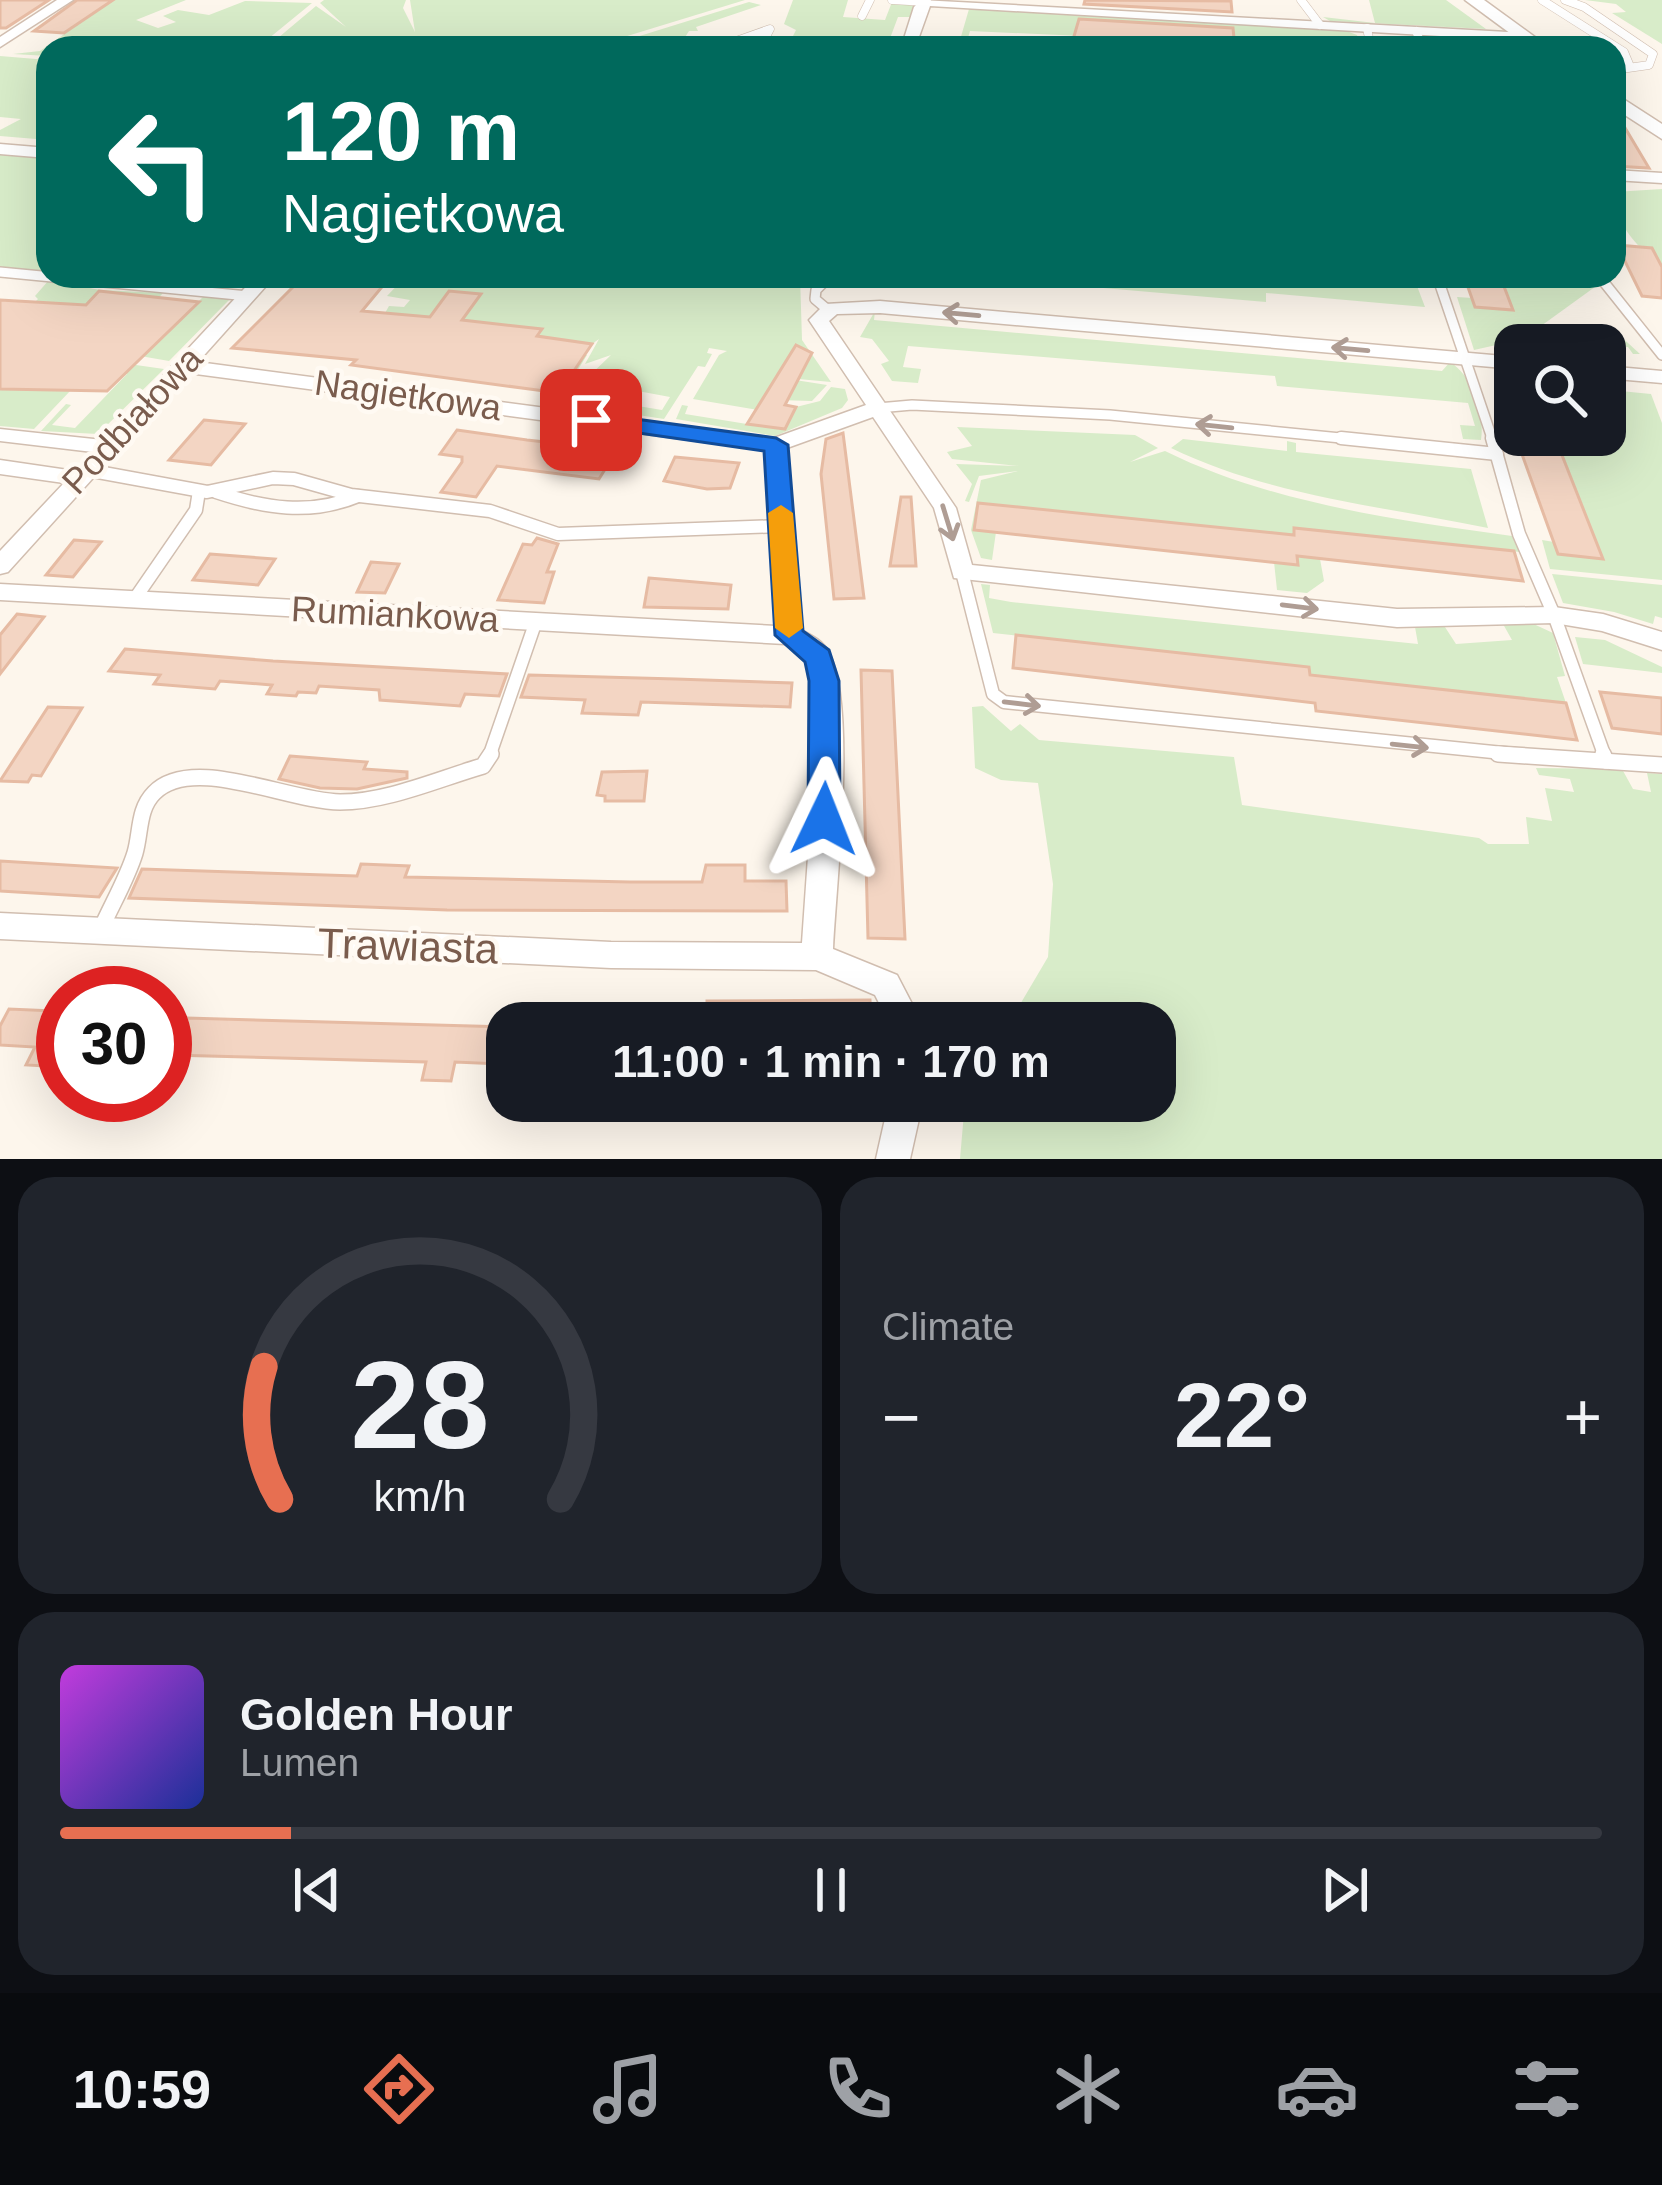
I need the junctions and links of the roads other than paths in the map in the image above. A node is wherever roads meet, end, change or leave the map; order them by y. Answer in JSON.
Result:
{"nodes":[{"id":1,"x":66,"y":0,"type":"edge"},
{"id":2,"x":870,"y":0,"type":"edge"},
{"id":3,"x":892,"y":0,"type":"edge"},
{"id":4,"x":1301,"y":0,"type":"edge"},
{"id":5,"x":1473,"y":0,"type":"edge"},
{"id":6,"x":1542,"y":0,"type":"edge"},
{"id":7,"x":1565,"y":0,"type":"edge"},
{"id":8,"x":927,"y":2,"type":"edge"},
{"id":9,"x":962,"y":2,"type":"edge"},
{"id":10,"x":862,"y":16,"type":"dead end"},
{"id":11,"x":1320,"y":25,"type":"junction"},
{"id":12,"x":1367,"y":28,"type":"junction"},
{"id":13,"x":1416,"y":31,"type":"junction"},
{"id":14,"x":913,"y":36,"type":"edge"},
{"id":15,"x":1369,"y":36,"type":"edge"},
{"id":16,"x":1418,"y":36,"type":"edge"},
{"id":17,"x":1465,"y":36,"type":"edge"},
{"id":18,"x":1523,"y":36,"type":"edge"},
{"id":19,"x":1599,"y":36,"type":"edge"},
{"id":20,"x":0,"y":43,"type":"edge"},
{"id":21,"x":1626,"y":68,"type":"edge"},
{"id":22,"x":1626,"y":108,"type":"edge"},
{"id":23,"x":1662,"y":133,"type":"edge"},
{"id":24,"x":0,"y":148,"type":"edge"},
{"id":25,"x":36,"y":152,"type":"edge"},
{"id":26,"x":1626,"y":176,"type":"edge"},
{"id":27,"x":1662,"y":178,"type":"edge"},
{"id":28,"x":0,"y":272,"type":"edge"},
{"id":29,"x":36,"y":275,"type":"edge"},
{"id":30,"x":165,"y":288,"type":"edge"},
{"id":31,"x":255,"y":288,"type":"edge"},
{"id":32,"x":818,"y":288,"type":"edge"},
{"id":33,"x":1441,"y":288,"type":"edge"},
{"id":34,"x":1609,"y":288,"type":"edge"},
{"id":35,"x":248,"y":296,"type":"junction"},
{"id":36,"x":828,"y":310,"type":"junction"},
{"id":37,"x":1662,"y":355,"type":"edge"},
{"id":38,"x":1466,"y":359,"type":"junction"},
{"id":39,"x":1494,"y":362,"type":"edge"},
{"id":40,"x":182,"y":366,"type":"junction"},
{"id":41,"x":1626,"y":374,"type":"edge"},
{"id":42,"x":1662,"y":377,"type":"edge"},
{"id":43,"x":878,"y":408,"type":"junction"},
{"id":44,"x":0,"y":435,"type":"edge"},
{"id":45,"x":776,"y":445,"type":"junction"},
{"id":46,"x":1494,"y":445,"type":"edge"},
{"id":47,"x":107,"y":447,"type":"junction"},
{"id":48,"x":1494,"y":454,"type":"edge"},
{"id":49,"x":1498,"y":456,"type":"edge"},
{"id":50,"x":0,"y":466,"type":"edge"},
{"id":51,"x":82,"y":474,"type":"junction"},
{"id":52,"x":199,"y":491,"type":"junction"},
{"id":53,"x":215,"y":492,"type":"junction"},
{"id":54,"x":358,"y":496,"type":"junction"},
{"id":55,"x":782,"y":526,"type":"junction"},
{"id":56,"x":0,"y":566,"type":"edge"},
{"id":57,"x":962,"y":572,"type":"junction"},
{"id":58,"x":0,"y":592,"type":"edge"},
{"id":59,"x":134,"y":600,"type":"junction"},
{"id":60,"x":1554,"y":616,"type":"junction"},
{"id":61,"x":536,"y":621,"type":"junction"},
{"id":62,"x":789,"y":635,"type":"junction"},
{"id":63,"x":1662,"y":641,"type":"edge"},
{"id":64,"x":1606,"y":760,"type":"junction"},
{"id":65,"x":1662,"y":765,"type":"edge"},
{"id":66,"x":0,"y":926,"type":"edge"},
{"id":67,"x":99,"y":933,"type":"junction"},
{"id":68,"x":817,"y":957,"type":"junction"},
{"id":69,"x":895,"y":1002,"type":"edge"},
{"id":70,"x":901,"y":1122,"type":"edge"},
{"id":71,"x":893,"y":1159,"type":"edge"}],
"edges":[{"from":1,"to":20,"type":"street"},
{"from":2,"to":10,"type":"lane"},
{"from":3,"to":8,"type":"lane"},
{"from":4,"to":11,"type":"lane"},
{"from":5,"to":18,"type":"street"},
{"from":6,"to":19,"type":"lane"},
{"from":7,"to":21,"type":"lane"},
{"from":8,"to":9,"type":"street"},
{"from":8,"to":14,"type":"street"},
{"from":9,"to":11,"type":"street"},
{"from":11,"to":12,"type":"street"},
{"from":12,"to":13,"type":"street"},
{"from":12,"to":15,"type":"lane"},
{"from":13,"to":16,"type":"lane"},
{"from":13,"to":17,"type":"street"},
{"from":22,"to":23,"type":"street"},
{"from":24,"to":25,"type":"street"},
{"from":26,"to":27,"type":"street"},
{"from":28,"to":29,"type":"lane"},
{"from":30,"to":35,"type":"lane"},
{"from":31,"to":35,"type":"street","name":"Podbiałowa"},
{"from":32,"to":36,"type":"lane"},
{"from":33,"to":38,"type":"lane"},
{"from":34,"to":37,"type":"lane"},
{"from":35,"to":40,"type":"street","name":"Podbiałowa"},
{"from":38,"to":36,"type":"street","one_way":true},
{"from":36,"to":43,"type":"street"},
{"from":38,"to":39,"type":"street"},
{"from":38,"to":46,"type":"lane"},
{"from":40,"to":45,"type":"street","name":"Nagietkowa"},
{"from":40,"to":47,"type":"street","name":"Podbiałowa"},
{"from":41,"to":42,"type":"street"},
{"from":43,"to":45,"type":"street"},
{"from":48,"to":43,"type":"lane","one_way":true},
{"from":43,"to":57,"type":"street","one_way":true},
{"from":44,"to":47,"type":"street"},
{"from":45,"to":55,"type":"street"},
{"from":47,"to":51,"type":"street","name":"Podbiałowa"},
{"from":49,"to":60,"type":"lane"},
{"from":50,"to":51,"type":"street"},
{"from":51,"to":52,"type":"lane"},
{"from":51,"to":56,"type":"street","name":"Podbiałowa"},
{"from":52,"to":53,"type":"lane"},
{"from":52,"to":59,"type":"lane"},
{"from":53,"to":54,"type":"lane"},
{"from":53,"to":54,"type":"lane"},
{"from":54,"to":55,"type":"lane"},
{"from":55,"to":62,"type":"street"},
{"from":57,"to":60,"type":"street","one_way":true},
{"from":57,"to":64,"type":"lane","one_way":true},
{"from":58,"to":59,"type":"street","name":"Rumiankowa"},
{"from":59,"to":61,"type":"street","name":"Rumiankowa"},
{"from":60,"to":63,"type":"street"},
{"from":60,"to":64,"type":"lane"},
{"from":61,"to":62,"type":"street","name":"Rumiankowa"},
{"from":61,"to":67,"type":"lane"},
{"from":62,"to":68,"type":"street"},
{"from":64,"to":65,"type":"lane"},
{"from":66,"to":67,"type":"street","name":"Trawiasta"},
{"from":67,"to":68,"type":"street","name":"Trawiasta"},
{"from":68,"to":69,"type":"street"},
{"from":70,"to":71,"type":"street"}]}
